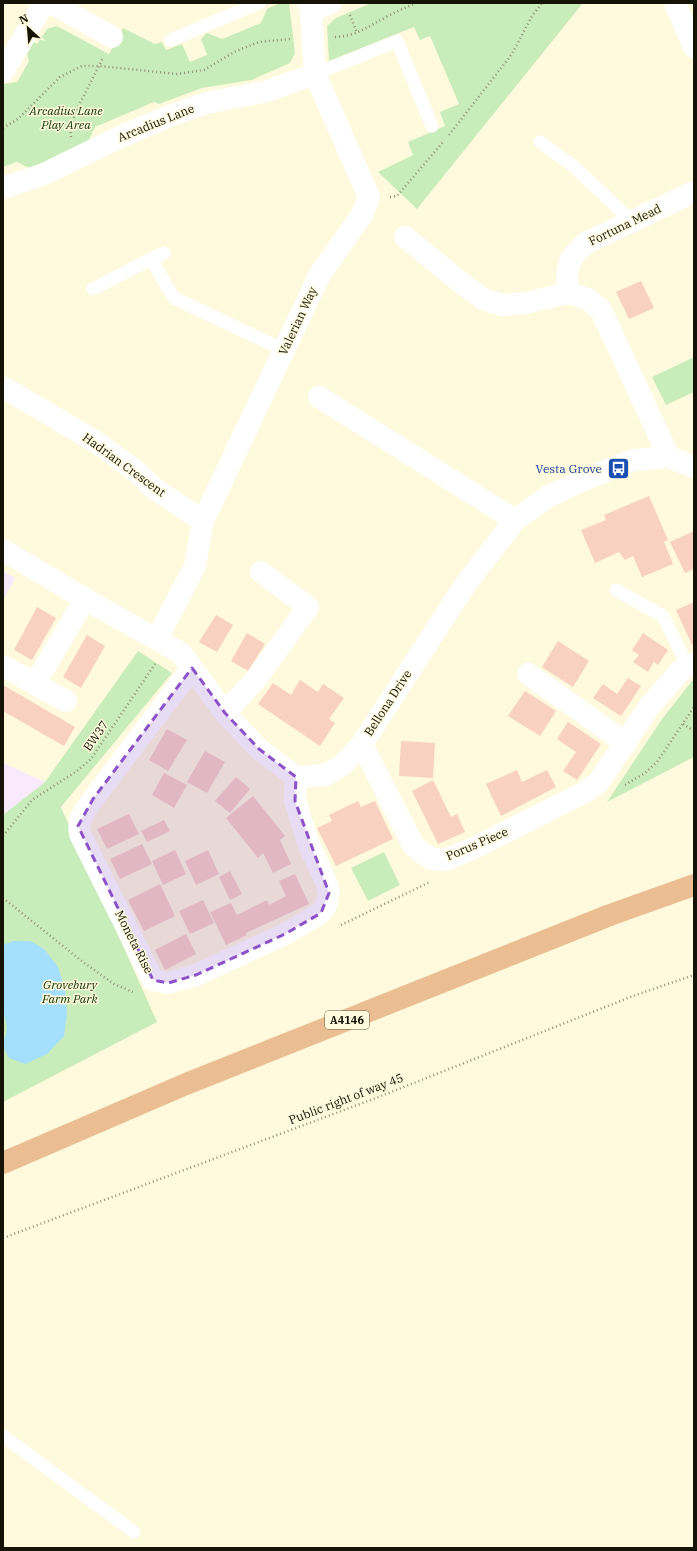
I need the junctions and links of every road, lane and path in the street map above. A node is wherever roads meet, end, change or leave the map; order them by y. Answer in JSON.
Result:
{"nodes":[{"id":1,"x":44,"y":3,"type":"edge"},
{"id":2,"x":51,"y":3,"type":"edge"},
{"id":3,"x":259,"y":3,"type":"edge"},
{"id":4,"x":416,"y":3,"type":"edge"},
{"id":5,"x":542,"y":3,"type":"edge"},
{"id":6,"x":675,"y":3,"type":"edge"},
{"id":7,"x":340,"y":6,"type":"edge"},
{"id":8,"x":310,"y":7,"type":"edge"},
{"id":9,"x":357,"y":33,"type":"junction"},
{"id":10,"x":112,"y":37,"type":"joint"},
{"id":11,"x":312,"y":38,"type":"junction"},
{"id":12,"x":171,"y":40,"type":"dead end"},
{"id":13,"x":694,"y":47,"type":"edge"},
{"id":14,"x":100,"y":66,"type":"junction"},
{"id":15,"x":3,"y":72,"type":"edge"},
{"id":16,"x":315,"y":74,"type":"junction"},
{"id":17,"x":432,"y":126,"type":"dead end"},
{"id":18,"x":3,"y":128,"type":"edge"},
{"id":19,"x":540,"y":142,"type":"dead end"},
{"id":20,"x":79,"y":156,"type":"junction"},
{"id":21,"x":3,"y":188,"type":"edge"},
{"id":22,"x":694,"y":192,"type":"edge"},
{"id":23,"x":368,"y":197,"type":"junction"},
{"id":24,"x":632,"y":220,"type":"junction"},
{"id":25,"x":405,"y":237,"type":"dead end"},
{"id":26,"x":164,"y":253,"type":"dead end"},
{"id":27,"x":151,"y":259,"type":"junction"},
{"id":28,"x":93,"y":289,"type":"dead end"},
{"id":29,"x":568,"y":293,"type":"junction"},
{"id":30,"x":284,"y":350,"type":"junction"},
{"id":31,"x":3,"y":387,"type":"edge"},
{"id":32,"x":319,"y":397,"type":"dead end"},
{"id":33,"x":669,"y":457,"type":"junction"},
{"id":34,"x":694,"y":467,"type":"edge"},
{"id":35,"x":515,"y":520,"type":"junction"},
{"id":36,"x":203,"y":521,"type":"junction"},
{"id":37,"x":3,"y":550,"type":"edge"},
{"id":38,"x":261,"y":572,"type":"dead end"},
{"id":39,"x":616,"y":590,"type":"dead end"},
{"id":40,"x":85,"y":599,"type":"junction"},
{"id":41,"x":162,"y":642,"type":"junction"},
{"id":42,"x":691,"y":665,"type":"edge"},
{"id":43,"x":5,"y":667,"type":"dead end"},
{"id":44,"x":192,"y":668,"type":"junction"},
{"id":45,"x":528,"y":674,"type":"dead end"},
{"id":46,"x":35,"y":684,"type":"junction"},
{"id":47,"x":66,"y":701,"type":"dead end"},
{"id":48,"x":694,"y":707,"type":"edge"},
{"id":49,"x":225,"y":713,"type":"junction"},
{"id":50,"x":694,"y":730,"type":"edge"},
{"id":51,"x":626,"y":743,"type":"junction"},
{"id":52,"x":362,"y":744,"type":"junction"},
{"id":53,"x":296,"y":777,"type":"junction"},
{"id":54,"x":3,"y":836,"type":"edge"},
{"id":55,"x":694,"y":885,"type":"edge"},
{"id":56,"x":3,"y":898,"type":"edge"},
{"id":57,"x":694,"y":975,"type":"edge"},
{"id":58,"x":134,"y":992,"type":"dead end"},
{"id":59,"x":3,"y":1162,"type":"edge"},
{"id":60,"x":3,"y":1238,"type":"edge"},
{"id":61,"x":3,"y":1436,"type":"edge"},
{"id":62,"x":134,"y":1532,"type":"dead end"}],
"edges":[{"from":1,"to":15,"type":"street"},
{"from":2,"to":10,"type":"street"},
{"from":3,"to":12,"type":"lane"},
{"from":4,"to":9,"type":"path"},
{"from":5,"to":23,"type":"path"},
{"from":6,"to":13,"type":"street"},
{"from":7,"to":8,"type":"street"},
{"from":7,"to":9,"type":"path"},
{"from":8,"to":11,"type":"street"},
{"from":9,"to":11,"type":"path"},
{"from":10,"to":14,"type":"path"},
{"from":11,"to":14,"type":"path"},
{"from":11,"to":16,"type":"street"},
{"from":14,"to":18,"type":"path"},
{"from":14,"to":20,"type":"path"},
{"from":16,"to":17,"type":"lane"},
{"from":16,"to":20,"type":"street","name":"Arcadius Lane"},
{"from":16,"to":23,"type":"street"},
{"from":19,"to":24,"type":"lane"},
{"from":20,"to":21,"type":"street","name":"Arcadius Lane"},
{"from":22,"to":24,"type":"street","name":"Fortuna Mead"},
{"from":23,"to":30,"type":"street","name":"Valerian Way"},
{"from":24,"to":29,"type":"street","name":"Fortuna Mead"},
{"from":25,"to":29,"type":"street"},
{"from":26,"to":27,"type":"lane"},
{"from":27,"to":28,"type":"lane"},
{"from":27,"to":30,"type":"lane"},
{"from":29,"to":33,"type":"street"},
{"from":30,"to":36,"type":"street","name":"Valerian Way"},
{"from":31,"to":36,"type":"street","name":"Hadrian Crescent"},
{"from":32,"to":35,"type":"street"},
{"from":33,"to":34,"type":"street"},
{"from":33,"to":35,"type":"street","name":"Bellona Drive"},
{"from":35,"to":52,"type":"street","name":"Bellona Drive"},
{"from":36,"to":41,"type":"street","name":"Valerian Way"},
{"from":37,"to":40,"type":"street"},
{"from":38,"to":49,"type":"street"},
{"from":39,"to":42,"type":"lane"},
{"from":40,"to":41,"type":"street"},
{"from":40,"to":46,"type":"street"},
{"from":41,"to":44,"type":"street"},
{"from":41,"to":54,"type":"path","name":"BW37"},
{"from":42,"to":51,"type":"street","name":"Porus Piece"},
{"from":43,"to":46,"type":"street"},
{"from":44,"to":49,"type":"street"},
{"from":44,"to":53,"type":"street","name":"Moneta Rise"},
{"from":45,"to":51,"type":"street"},
{"from":46,"to":47,"type":"street"},
{"from":48,"to":50,"type":"path"},
{"from":49,"to":53,"type":"street"},
{"from":51,"to":52,"type":"street","name":"Porus Piece"},
{"from":52,"to":53,"type":"street","name":"Bellona Drive"},
{"from":55,"to":59,"type":"highway","number":"A4146"},
{"from":56,"to":58,"type":"path"},
{"from":57,"to":60,"type":"path","name":"Public right of way 45"},
{"from":61,"to":62,"type":"lane"}]}
